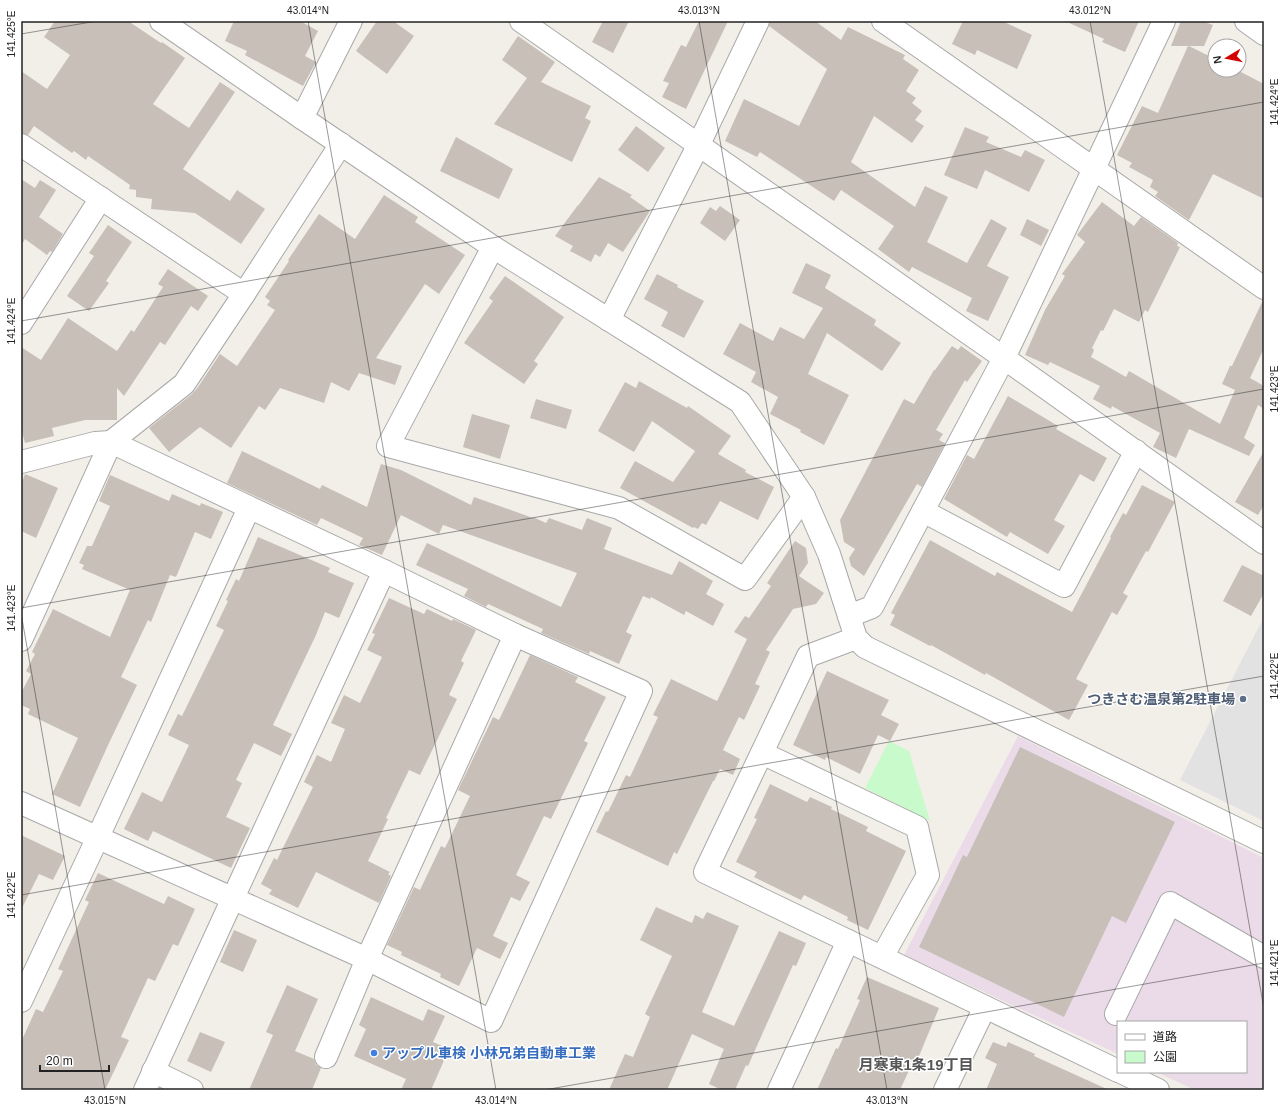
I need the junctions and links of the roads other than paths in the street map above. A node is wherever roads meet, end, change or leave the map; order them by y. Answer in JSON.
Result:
{"nodes":[{"id":1,"x":161,"y":21,"type":"edge"},
{"id":2,"x":351,"y":21,"type":"edge"},
{"id":3,"x":521,"y":21,"type":"edge"},
{"id":4,"x":758,"y":21,"type":"edge"},
{"id":5,"x":883,"y":21,"type":"edge"},
{"id":6,"x":1164,"y":21,"type":"edge"},
{"id":7,"x":1246,"y":21,"type":"edge"},
{"id":8,"x":1264,"y":34,"type":"edge"},
{"id":9,"x":302,"y":118,"type":"junction"},
{"id":10,"x":341,"y":144,"type":"junction"},
{"id":11,"x":699,"y":144,"type":"junction"},
{"id":12,"x":21,"y":145,"type":"edge"},
{"id":13,"x":1094,"y":168,"type":"junction"},
{"id":14,"x":101,"y":198,"type":"junction"},
{"id":15,"x":493,"y":247,"type":"junction"},
{"id":16,"x":1264,"y":288,"type":"edge"},
{"id":17,"x":244,"y":294,"type":"junction"},
{"id":18,"x":609,"y":320,"type":"junction"},
{"id":19,"x":21,"y":323,"type":"edge"},
{"id":20,"x":1004,"y":358,"type":"junction"},
{"id":21,"x":111,"y":442,"type":"junction"},
{"id":22,"x":1136,"y":451,"type":"junction"},
{"id":23,"x":21,"y":462,"type":"edge"},
{"id":24,"x":804,"y":497,"type":"junction"},
{"id":25,"x":249,"y":508,"type":"junction"},
{"id":26,"x":923,"y":511,"type":"junction"},
{"id":27,"x":1264,"y":543,"type":"edge"},
{"id":28,"x":384,"y":571,"type":"junction"},
{"id":29,"x":849,"y":616,"type":"junction"},
{"id":30,"x":514,"y":635,"type":"junction"},
{"id":31,"x":856,"y":638,"type":"junction"},
{"id":32,"x":21,"y":640,"type":"edge"},
{"id":33,"x":762,"y":753,"type":"junction"},
{"id":34,"x":21,"y":803,"type":"edge"},
{"id":35,"x":98,"y":837,"type":"junction"},
{"id":36,"x":1264,"y":842,"type":"edge"},
{"id":37,"x":233,"y":898,"type":"junction"},
{"id":38,"x":848,"y":941,"type":"junction"},
{"id":39,"x":882,"y":957,"type":"junction"},
{"id":40,"x":1264,"y":958,"type":"edge"},
{"id":41,"x":367,"y":959,"type":"junction"},
{"id":42,"x":21,"y":1001,"type":"edge"},
{"id":43,"x":985,"y":1007,"type":"junction"},
{"id":44,"x":1116,"y":1014,"type":"dead end"},
{"id":45,"x":326,"y":1057,"type":"dead end"},
{"id":46,"x":1117,"y":1070,"type":"edge"},
{"id":47,"x":1123,"y":1073,"type":"edge"},
{"id":48,"x":149,"y":1081,"type":"edge"},
{"id":49,"x":192,"y":1090,"type":"edge"},
{"id":50,"x":779,"y":1090,"type":"edge"},
{"id":51,"x":945,"y":1090,"type":"edge"},
{"id":52,"x":1158,"y":1090,"type":"edge"}],
"edges":[{"from":1,"to":9,"type":"street"},
{"from":2,"to":9,"type":"street"},
{"from":3,"to":11,"type":"street"},
{"from":4,"to":11,"type":"street"},
{"from":5,"to":13,"type":"street"},
{"from":6,"to":13,"type":"street"},
{"from":7,"to":8,"type":"street"},
{"from":9,"to":10,"type":"street"},
{"from":10,"to":15,"type":"street"},
{"from":10,"to":17,"type":"street"},
{"from":11,"to":18,"type":"street"},
{"from":11,"to":20,"type":"street"},
{"from":12,"to":14,"type":"street"},
{"from":13,"to":16,"type":"street"},
{"from":13,"to":20,"type":"street"},
{"from":14,"to":17,"type":"street"},
{"from":14,"to":19,"type":"street"},
{"from":15,"to":18,"type":"street"},
{"from":15,"to":24,"type":"street"},
{"from":17,"to":21,"type":"street"},
{"from":18,"to":24,"type":"street"},
{"from":20,"to":22,"type":"street"},
{"from":20,"to":26,"type":"street"},
{"from":21,"to":23,"type":"street"},
{"from":21,"to":25,"type":"street"},
{"from":21,"to":32,"type":"street"},
{"from":22,"to":26,"type":"street"},
{"from":22,"to":27,"type":"street"},
{"from":24,"to":29,"type":"street"},
{"from":25,"to":28,"type":"street"},
{"from":25,"to":35,"type":"street"},
{"from":26,"to":29,"type":"street"},
{"from":28,"to":30,"type":"street"},
{"from":28,"to":37,"type":"street"},
{"from":29,"to":31,"type":"street"},
{"from":30,"to":41,"type":"street"},
{"from":30,"to":41,"type":"street"},
{"from":31,"to":33,"type":"street"},
{"from":31,"to":36,"type":"street"},
{"from":33,"to":38,"type":"street"},
{"from":33,"to":39,"type":"street"},
{"from":34,"to":35,"type":"street"},
{"from":35,"to":37,"type":"street"},
{"from":35,"to":42,"type":"street"},
{"from":37,"to":41,"type":"street"},
{"from":37,"to":48,"type":"street"},
{"from":38,"to":39,"type":"street"},
{"from":38,"to":50,"type":"street"},
{"from":39,"to":43,"type":"street"},
{"from":40,"to":44,"type":"street"},
{"from":41,"to":45,"type":"street"},
{"from":43,"to":46,"type":"street"},
{"from":43,"to":51,"type":"street"},
{"from":47,"to":52,"type":"street"},
{"from":48,"to":49,"type":"street"}]}
